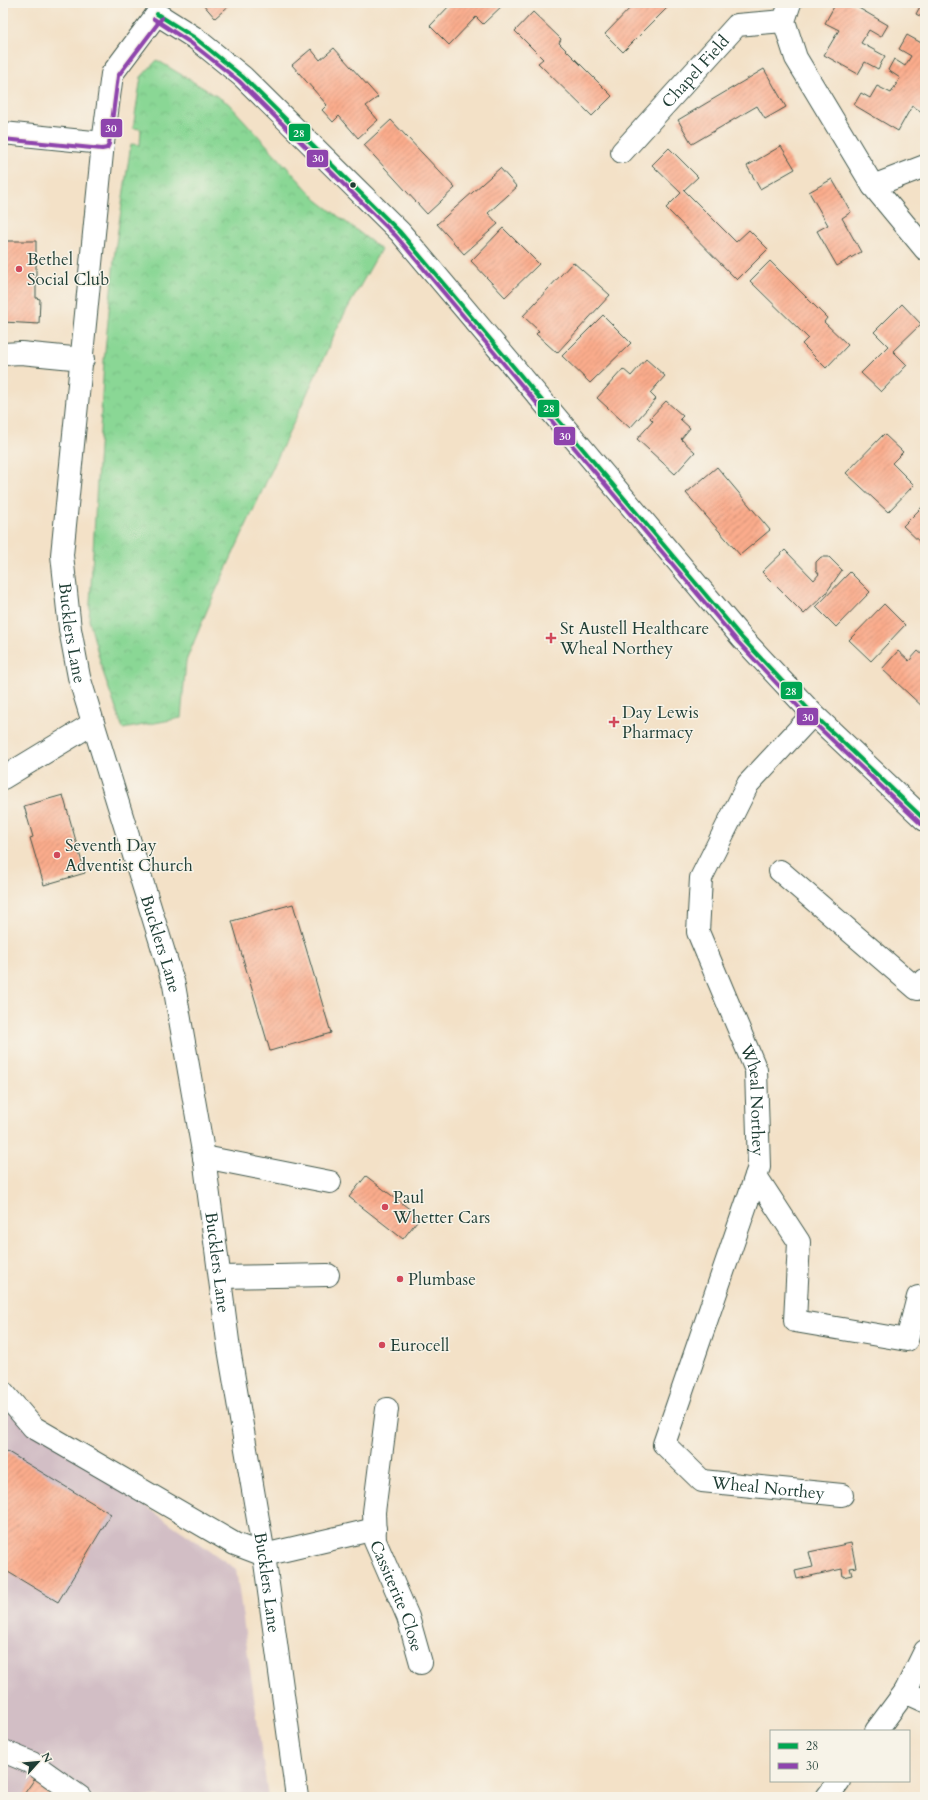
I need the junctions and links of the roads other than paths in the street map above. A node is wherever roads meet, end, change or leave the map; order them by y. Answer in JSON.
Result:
{"nodes":[{"id":1,"x":154,"y":9,"type":"edge"},
{"id":2,"x":787,"y":12,"type":"edge"},
{"id":3,"x":3,"y":133,"type":"edge"},
{"id":4,"x":103,"y":143,"type":"junction"},
{"id":5,"x":622,"y":152,"type":"dead end"},
{"id":6,"x":925,"y":166,"type":"edge"},
{"id":7,"x":873,"y":186,"type":"junction"},
{"id":8,"x":925,"y":249,"type":"edge"},
{"id":9,"x":3,"y":354,"type":"edge"},
{"id":10,"x":83,"y":359,"type":"junction"},
{"id":11,"x":813,"y":714,"type":"junction"},
{"id":12,"x":92,"y":724,"type":"junction"},
{"id":13,"x":3,"y":778,"type":"edge"},
{"id":14,"x":925,"y":820,"type":"edge"},
{"id":15,"x":780,"y":871,"type":"dead end"},
{"id":16,"x":922,"y":989,"type":"edge"},
{"id":17,"x":204,"y":1157,"type":"junction"},
{"id":18,"x":756,"y":1176,"type":"junction"},
{"id":19,"x":330,"y":1182,"type":"dead end"},
{"id":20,"x":328,"y":1275,"type":"dead end"},
{"id":21,"x":220,"y":1277,"type":"junction"},
{"id":22,"x":918,"y":1298,"type":"dead end"},
{"id":23,"x":3,"y":1392,"type":"edge"},
{"id":24,"x":387,"y":1409,"type":"dead end"},
{"id":25,"x":842,"y":1495,"type":"dead end"},
{"id":26,"x":375,"y":1529,"type":"junction"},
{"id":27,"x":264,"y":1555,"type":"junction"},
{"id":28,"x":925,"y":1651,"type":"edge"},
{"id":29,"x":422,"y":1664,"type":"dead end"},
{"id":30,"x":905,"y":1692,"type":"junction"},
{"id":31,"x":925,"y":1701,"type":"edge"},
{"id":32,"x":877,"y":1730,"type":"edge"},
{"id":33,"x":3,"y":1751,"type":"edge"},
{"id":34,"x":838,"y":1782,"type":"edge"},
{"id":35,"x":80,"y":1797,"type":"edge"},
{"id":36,"x":297,"y":1797,"type":"edge"},
{"id":37,"x":827,"y":1797,"type":"edge"}],
"edges":[{"from":1,"to":4,"type":"street","name":"Bucklers Lane"},
{"from":1,"to":11,"type":"street"},
{"from":2,"to":5,"type":"street","name":"Chapel Field"},
{"from":2,"to":7,"type":"street","name":"Chapel Field"},
{"from":3,"to":4,"type":"street"},
{"from":4,"to":10,"type":"street","name":"Bucklers Lane"},
{"from":6,"to":7,"type":"street"},
{"from":7,"to":8,"type":"street","name":"Chapel Field"},
{"from":9,"to":10,"type":"street"},
{"from":10,"to":12,"type":"street","name":"Bucklers Lane"},
{"from":11,"to":14,"type":"street"},
{"from":11,"to":18,"type":"street","name":"Wheal Northey"},
{"from":12,"to":13,"type":"street"},
{"from":12,"to":17,"type":"street","name":"Bucklers Lane"},
{"from":15,"to":16,"type":"street"},
{"from":17,"to":19,"type":"street"},
{"from":17,"to":21,"type":"street","name":"Bucklers Lane"},
{"from":18,"to":22,"type":"street"},
{"from":18,"to":25,"type":"street","name":"Wheal Northey"},
{"from":20,"to":21,"type":"street"},
{"from":21,"to":27,"type":"street","name":"Bucklers Lane"},
{"from":23,"to":27,"type":"street"},
{"from":24,"to":26,"type":"street","name":"Cassiterite Close"},
{"from":26,"to":27,"type":"street","name":"Cassiterite Close"},
{"from":26,"to":29,"type":"street","name":"Cassiterite Close"},
{"from":27,"to":36,"type":"street","name":"Bucklers Lane"},
{"from":28,"to":30,"type":"street"},
{"from":30,"to":31,"type":"street"},
{"from":30,"to":32,"type":"street"},
{"from":33,"to":35,"type":"street"},
{"from":34,"to":37,"type":"street"}]}
